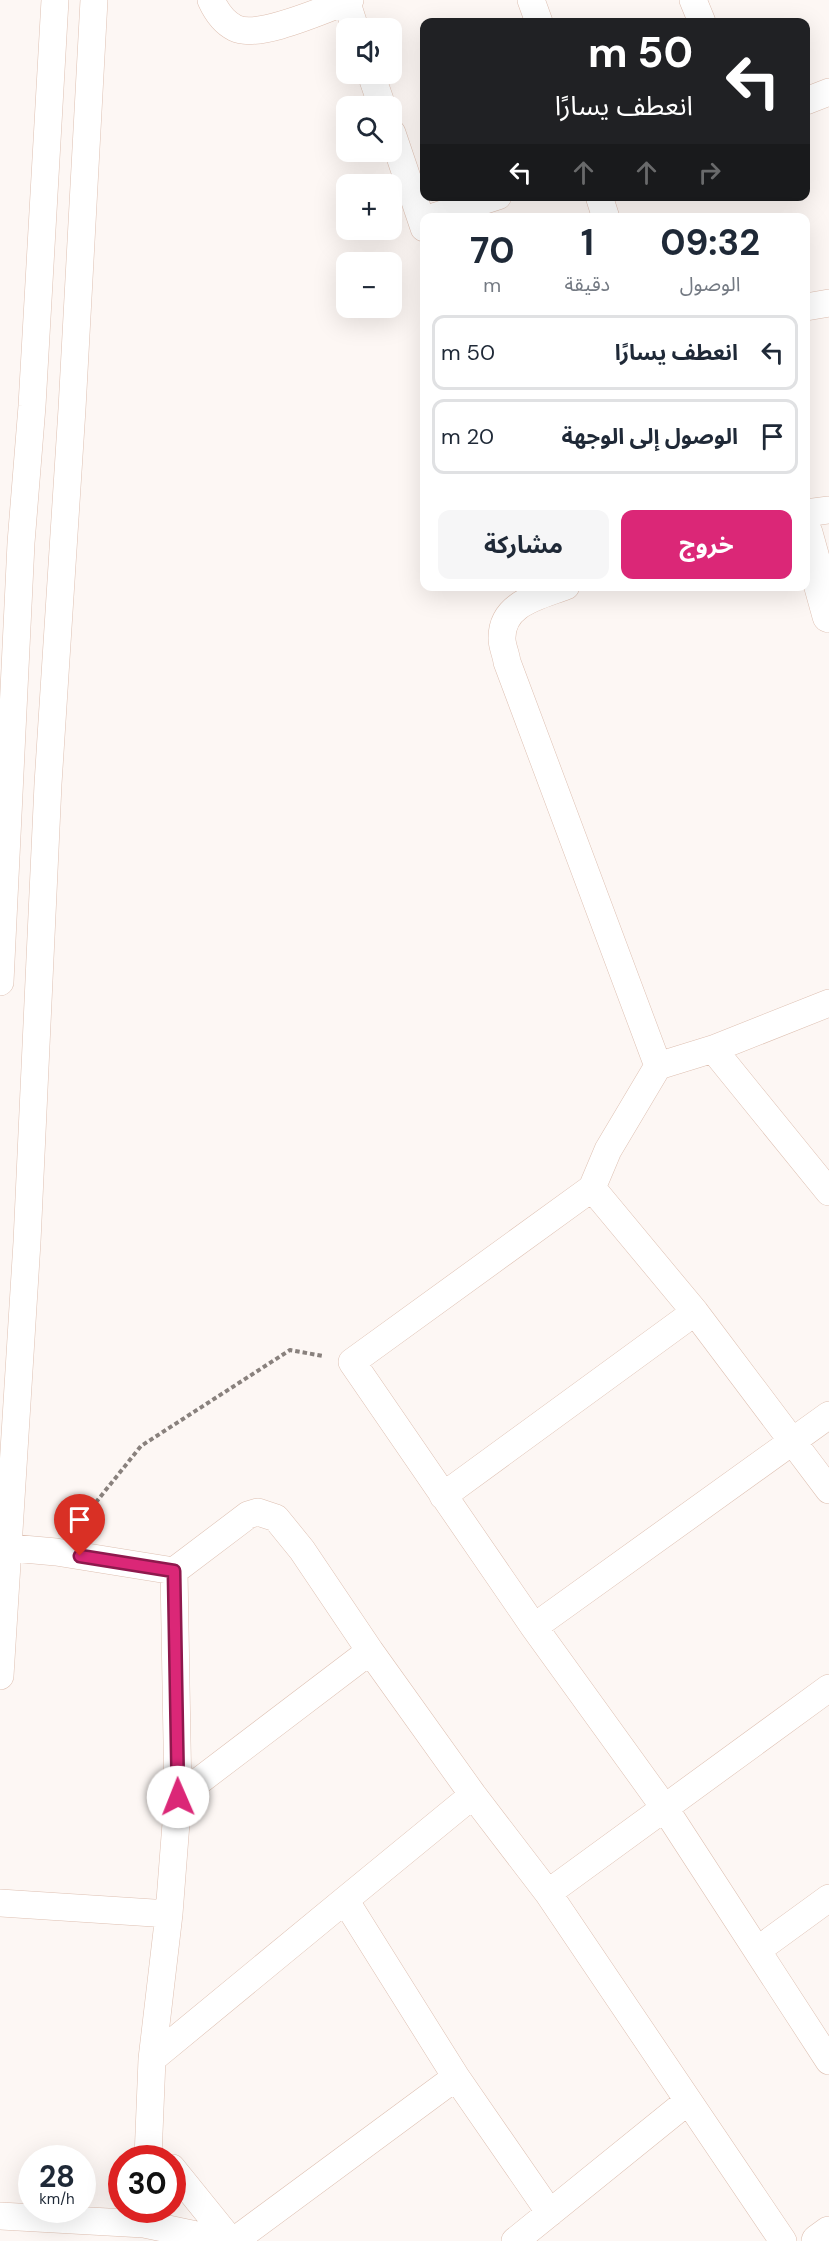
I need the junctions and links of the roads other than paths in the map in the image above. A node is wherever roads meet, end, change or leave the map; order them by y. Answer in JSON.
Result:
{"nodes":[{"id":1,"x":56,"y":0,"type":"edge"},
{"id":2,"x":94,"y":0,"type":"edge"},
{"id":3,"x":211,"y":0,"type":"edge"},
{"id":4,"x":347,"y":0,"type":"edge"},
{"id":5,"x":531,"y":0,"type":"edge"},
{"id":6,"x":693,"y":0,"type":"edge"},
{"id":7,"x":353,"y":18,"type":"edge"},
{"id":8,"x":538,"y":18,"type":"edge"},
{"id":9,"x":700,"y":18,"type":"edge"},
{"id":10,"x":829,"y":92,"type":"edge"},
{"id":11,"x":810,"y":99,"type":"edge"},
{"id":12,"x":402,"y":160,"type":"edge"},
{"id":13,"x":483,"y":201,"type":"edge"},
{"id":14,"x":422,"y":213,"type":"edge"},
{"id":15,"x":448,"y":213,"type":"edge"},
{"id":16,"x":829,"y":303,"type":"edge"},
{"id":17,"x":810,"y":306,"type":"edge"},
{"id":18,"x":829,"y":510,"type":"edge"},
{"id":19,"x":810,"y":512,"type":"edge"},
{"id":20,"x":810,"y":547,"type":"edge"},
{"id":21,"x":553,"y":591,"type":"edge"},
{"id":22,"x":829,"y":616,"type":"edge"},
{"id":23,"x":0,"y":982,"type":"edge"},
{"id":24,"x":829,"y":1003,"type":"edge"},
{"id":25,"x":713,"y":1049,"type":"junction"},
{"id":26,"x":658,"y":1066,"type":"junction"},
{"id":27,"x":592,"y":1188,"type":"junction"},
{"id":28,"x":829,"y":1192,"type":"edge"},
{"id":29,"x":696,"y":1312,"type":"junction"},
{"id":30,"x":829,"y":1415,"type":"edge"},
{"id":31,"x":793,"y":1441,"type":"junction"},
{"id":32,"x":829,"y":1490,"type":"edge"},
{"id":33,"x":443,"y":1496,"type":"junction"},
{"id":34,"x":4,"y":1548,"type":"edge"},
{"id":35,"x":174,"y":1571,"type":"junction"},
{"id":36,"x":534,"y":1627,"type":"junction"},
{"id":37,"x":370,"y":1651,"type":"junction"},
{"id":38,"x":0,"y":1676,"type":"edge"},
{"id":39,"x":829,"y":1688,"type":"edge"},
{"id":40,"x":473,"y":1795,"type":"junction"},
{"id":41,"x":178,"y":1797,"type":"junction"},
{"id":42,"x":664,"y":1807,"type":"junction"},
{"id":43,"x":548,"y":1893,"type":"junction"},
{"id":44,"x":829,"y":1898,"type":"edge"},
{"id":45,"x":345,"y":1900,"type":"junction"},
{"id":46,"x":0,"y":1903,"type":"edge"},
{"id":47,"x":169,"y":1914,"type":"junction"},
{"id":48,"x":759,"y":1949,"type":"junction"},
{"id":49,"x":152,"y":2059,"type":"junction"},
{"id":50,"x":829,"y":2061,"type":"edge"},
{"id":51,"x":456,"y":2077,"type":"junction"},
{"id":52,"x":688,"y":2101,"type":"junction"},
{"id":53,"x":154,"y":2145,"type":"edge"},
{"id":54,"x":186,"y":2185,"type":"edge"},
{"id":55,"x":550,"y":2213,"type":"junction"},
{"id":56,"x":0,"y":2216,"type":"edge"},
{"id":57,"x":144,"y":2225,"type":"edge"},
{"id":58,"x":829,"y":2233,"type":"edge"},
{"id":59,"x":225,"y":2241,"type":"edge"},
{"id":60,"x":233,"y":2241,"type":"edge"},
{"id":61,"x":515,"y":2241,"type":"edge"},
{"id":62,"x":783,"y":2241,"type":"edge"},
{"id":63,"x":818,"y":2241,"type":"edge"}],
"edges":[{"from":1,"to":23,"type":"street"},
{"from":2,"to":34,"type":"street"},
{"from":3,"to":4,"type":"street"},
{"from":4,"to":7,"type":"street"},
{"from":5,"to":8,"type":"street"},
{"from":6,"to":9,"type":"street"},
{"from":10,"to":11,"type":"street"},
{"from":12,"to":14,"type":"street"},
{"from":13,"to":15,"type":"street"},
{"from":16,"to":17,"type":"street"},
{"from":18,"to":19,"type":"street"},
{"from":20,"to":22,"type":"street"},
{"from":21,"to":26,"type":"street"},
{"from":24,"to":25,"type":"street"},
{"from":25,"to":26,"type":"street"},
{"from":25,"to":28,"type":"street"},
{"from":26,"to":27,"type":"street"},
{"from":27,"to":29,"type":"street"},
{"from":27,"to":33,"type":"street"},
{"from":29,"to":31,"type":"street"},
{"from":29,"to":33,"type":"street"},
{"from":30,"to":31,"type":"street"},
{"from":31,"to":32,"type":"street"},
{"from":31,"to":36,"type":"street"},
{"from":33,"to":36,"type":"street"},
{"from":34,"to":35,"type":"street"},
{"from":34,"to":38,"type":"street"},
{"from":35,"to":37,"type":"street"},
{"from":35,"to":41,"type":"street"},
{"from":36,"to":42,"type":"street"},
{"from":37,"to":40,"type":"street"},
{"from":37,"to":41,"type":"street"},
{"from":39,"to":42,"type":"street"},
{"from":40,"to":43,"type":"street"},
{"from":40,"to":45,"type":"street"},
{"from":41,"to":47,"type":"street"},
{"from":42,"to":43,"type":"street"},
{"from":42,"to":48,"type":"street"},
{"from":43,"to":52,"type":"street"},
{"from":44,"to":48,"type":"street"},
{"from":45,"to":49,"type":"street"},
{"from":45,"to":51,"type":"street"},
{"from":46,"to":47,"type":"street"},
{"from":47,"to":49,"type":"street"},
{"from":48,"to":50,"type":"street"},
{"from":49,"to":53,"type":"street"},
{"from":51,"to":55,"type":"street"},
{"from":51,"to":60,"type":"street"},
{"from":52,"to":55,"type":"street"},
{"from":52,"to":62,"type":"street"},
{"from":54,"to":60,"type":"street"},
{"from":55,"to":61,"type":"street"},
{"from":56,"to":57,"type":"street"},
{"from":57,"to":59,"type":"street"},
{"from":58,"to":63,"type":"street"}]}
